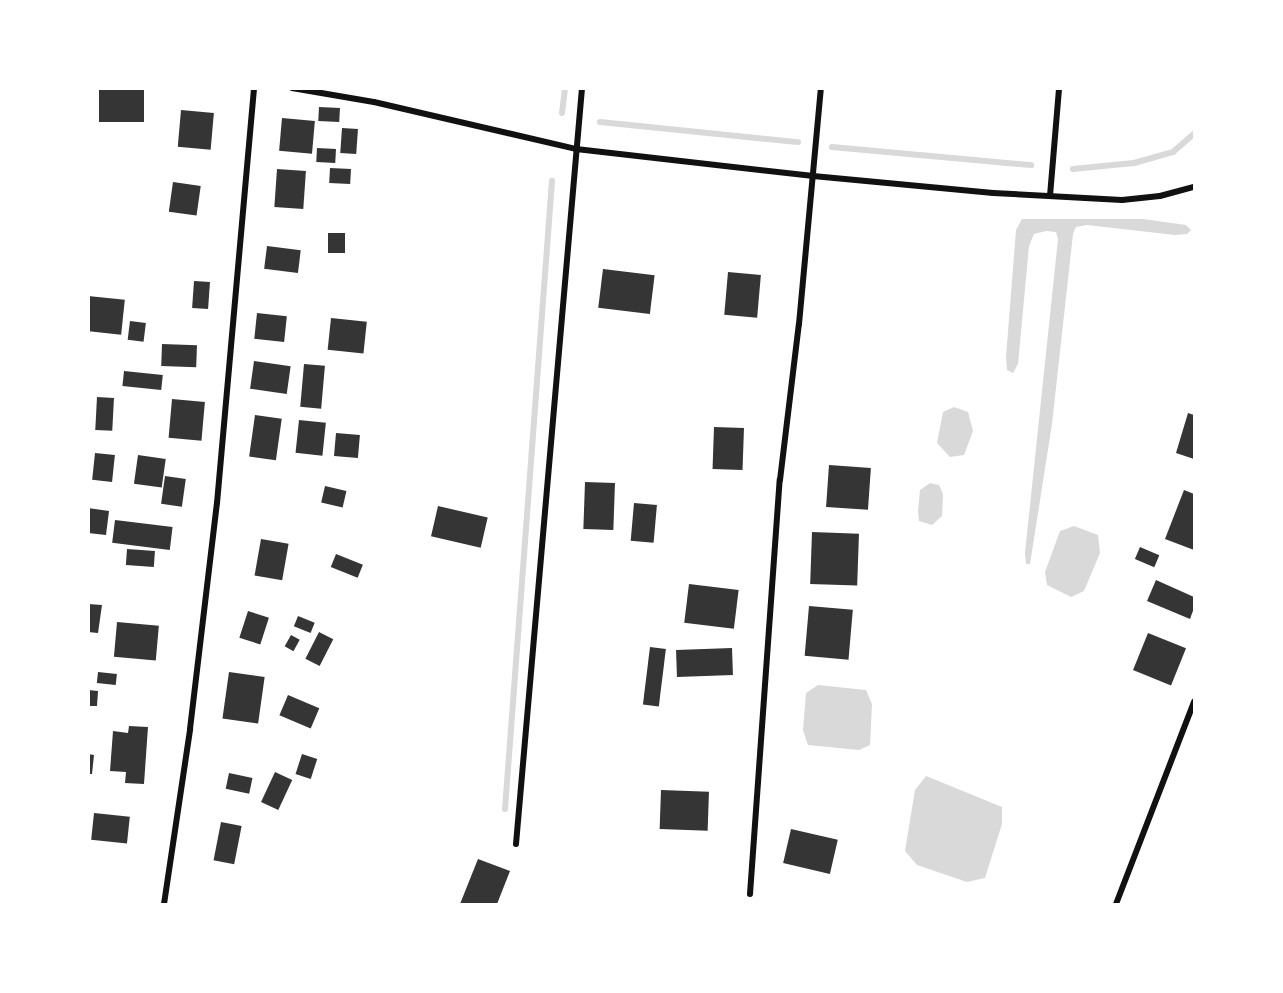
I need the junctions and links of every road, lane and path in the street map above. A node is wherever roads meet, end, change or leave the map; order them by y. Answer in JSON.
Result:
{"nodes":[{"id":1,"x":254,"y":88,"type":"edge"},
{"id":2,"x":292,"y":88,"type":"edge"},
{"id":3,"x":582,"y":88,"type":"edge"},
{"id":4,"x":821,"y":88,"type":"edge"},
{"id":5,"x":1059,"y":88,"type":"edge"},
{"id":6,"x":576,"y":149,"type":"junction"},
{"id":7,"x":813,"y":176,"type":"junction"},
{"id":8,"x":1194,"y":187,"type":"edge"},
{"id":9,"x":1050,"y":196,"type":"junction"},
{"id":10,"x":1194,"y":702,"type":"edge"},
{"id":11,"x":516,"y":844,"type":"dead end"},
{"id":12,"x":750,"y":894,"type":"dead end"},
{"id":13,"x":164,"y":904,"type":"edge"},
{"id":14,"x":1116,"y":904,"type":"edge"}],
"edges":[{"from":1,"to":13,"type":"street"},
{"from":2,"to":6,"type":"street"},
{"from":3,"to":6,"type":"street"},
{"from":4,"to":7,"type":"street"},
{"from":5,"to":9,"type":"street"},
{"from":6,"to":7,"type":"street"},
{"from":6,"to":11,"type":"street"},
{"from":7,"to":9,"type":"street"},
{"from":7,"to":12,"type":"street"},
{"from":8,"to":9,"type":"street"},
{"from":10,"to":14,"type":"street"}]}
